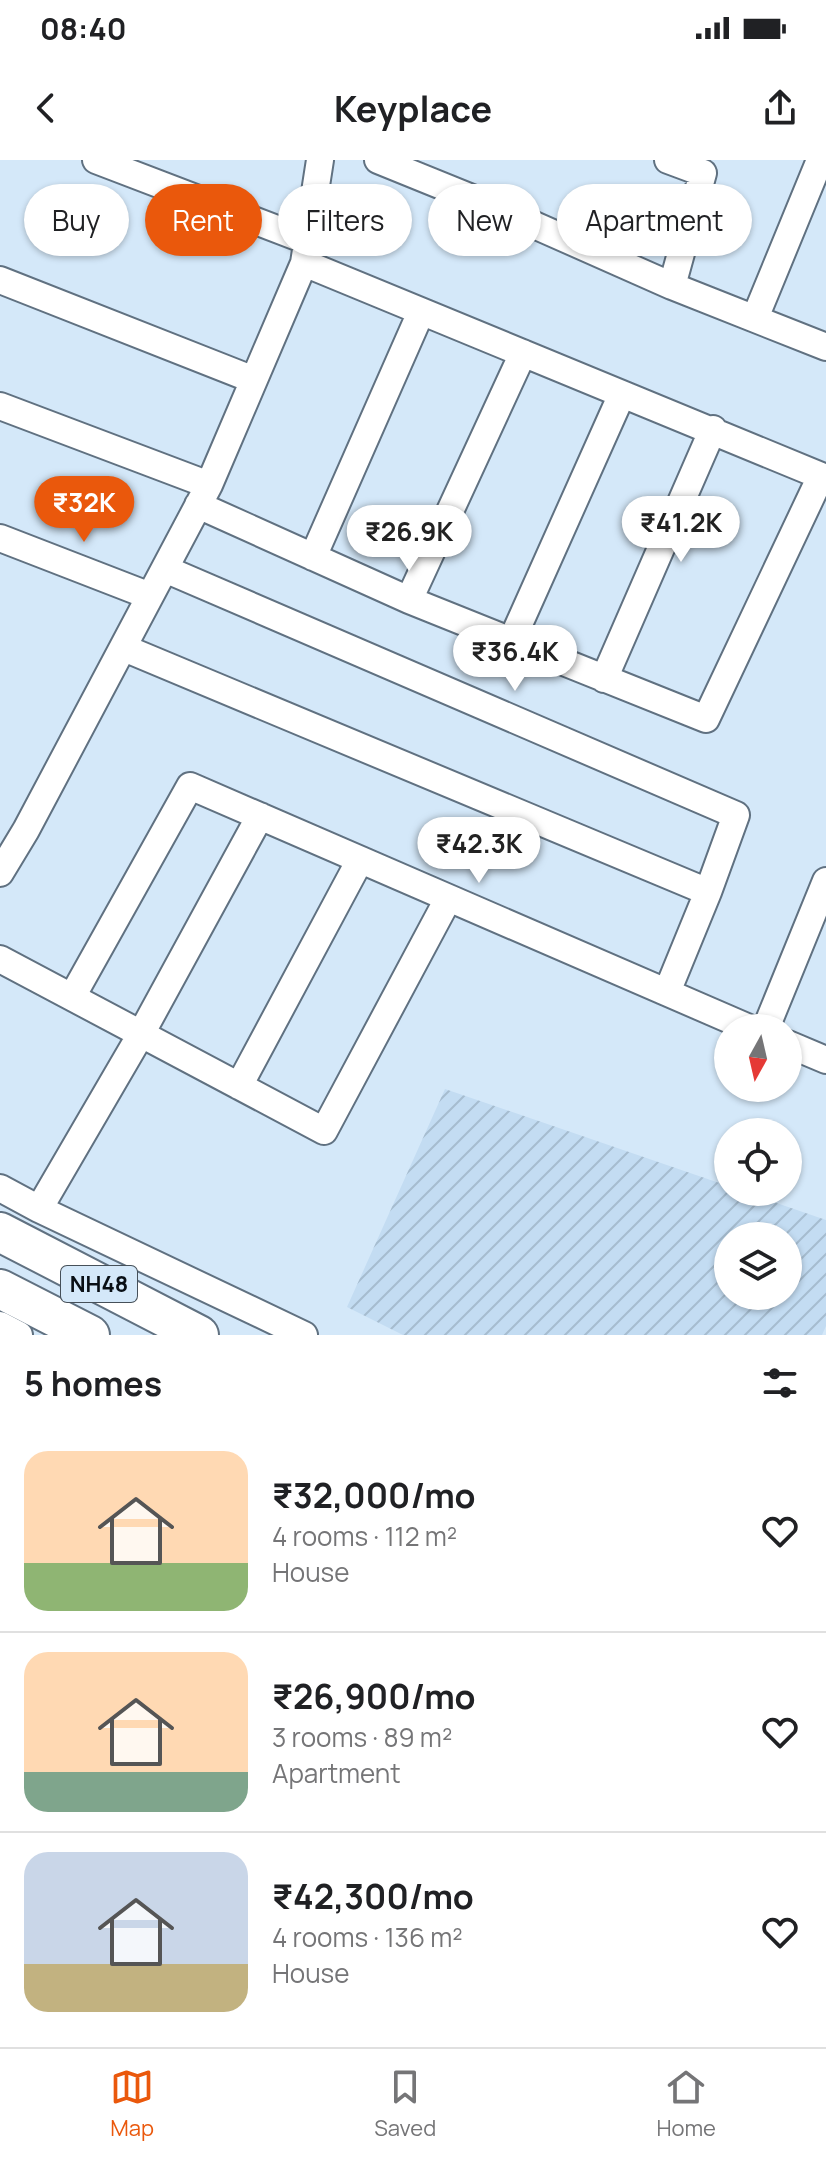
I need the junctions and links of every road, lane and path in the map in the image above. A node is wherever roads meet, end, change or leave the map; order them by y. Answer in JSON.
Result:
{"nodes":[{"id":1,"x":96,"y":160,"type":"edge"},
{"id":2,"x":320,"y":160,"type":"edge"},
{"id":3,"x":378,"y":160,"type":"edge"},
{"id":4,"x":668,"y":160,"type":"edge"},
{"id":5,"x":820,"y":160,"type":"edge"},
{"id":6,"x":706,"y":167,"type":"edge"},
{"id":7,"x":316,"y":184,"type":"edge"},
{"id":8,"x":278,"y":240,"type":"edge"},
{"id":9,"x":304,"y":256,"type":"edge"},
{"id":10,"x":314,"y":256,"type":"edge"},
{"id":11,"x":0,"y":280,"type":"edge"},
{"id":12,"x":672,"y":286,"type":"junction"},
{"id":13,"x":421,"y":312,"type":"junction"},
{"id":14,"x":755,"y":318,"type":"junction"},
{"id":15,"x":826,"y":347,"type":"edge"},
{"id":16,"x":523,"y":353,"type":"junction"},
{"id":17,"x":254,"y":380,"type":"junction"},
{"id":18,"x":622,"y":394,"type":"junction"},
{"id":19,"x":0,"y":406,"type":"edge"},
{"id":20,"x":713,"y":429,"type":"junction"},
{"id":21,"x":824,"y":477,"type":"edge"},
{"id":22,"x":204,"y":495,"type":"junction"},
{"id":23,"x":0,"y":538,"type":"edge"},
{"id":24,"x":313,"y":557,"type":"junction"},
{"id":25,"x":165,"y":569,"type":"junction"},
{"id":26,"x":150,"y":596,"type":"junction"},
{"id":27,"x":409,"y":600,"type":"junction"},
{"id":28,"x":511,"y":642,"type":"junction"},
{"id":29,"x":124,"y":648,"type":"junction"},
{"id":30,"x":604,"y":679,"type":"junction"},
{"id":31,"x":260,"y":816,"type":"junction"},
{"id":32,"x":4,"y":859,"type":"edge"},
{"id":33,"x":360,"y":860,"type":"junction"},
{"id":34,"x":826,"y":881,"type":"edge"},
{"id":35,"x":708,"y":892,"type":"junction"},
{"id":36,"x":448,"y":899,"type":"junction"},
{"id":37,"x":0,"y":959,"type":"edge"},
{"id":38,"x":667,"y":992,"type":"junction"},
{"id":39,"x":72,"y":997,"type":"junction"},
{"id":40,"x":717,"y":1014,"type":"edge"},
{"id":41,"x":772,"y":1014,"type":"edge"},
{"id":42,"x":141,"y":1034,"type":"junction"},
{"id":43,"x":802,"y":1050,"type":"edge"},
{"id":44,"x":826,"y":1060,"type":"edge"},
{"id":45,"x":239,"y":1086,"type":"junction"},
{"id":46,"x":0,"y":1188,"type":"edge"},
{"id":47,"x":39,"y":1209,"type":"junction"},
{"id":48,"x":0,"y":1232,"type":"edge"},
{"id":49,"x":0,"y":1289,"type":"edge"},
{"id":50,"x":0,"y":1325,"type":"edge"},
{"id":51,"x":19,"y":1335,"type":"edge"},
{"id":52,"x":90,"y":1335,"type":"edge"},
{"id":53,"x":199,"y":1335,"type":"edge"},
{"id":54,"x":304,"y":1335,"type":"edge"}],
"edges":[{"from":1,"to":8,"type":"street"},
{"from":2,"to":7,"type":"street"},
{"from":3,"to":12,"type":"street"},
{"from":4,"to":6,"type":"street"},
{"from":5,"to":14,"type":"street"},
{"from":6,"to":12,"type":"street"},
{"from":9,"to":17,"type":"street"},
{"from":10,"to":13,"type":"street"},
{"from":11,"to":17,"type":"street"},
{"from":12,"to":14,"type":"street"},
{"from":13,"to":16,"type":"street"},
{"from":13,"to":24,"type":"street"},
{"from":14,"to":15,"type":"street"},
{"from":16,"to":18,"type":"street"},
{"from":16,"to":27,"type":"street"},
{"from":17,"to":22,"type":"street"},
{"from":18,"to":20,"type":"street"},
{"from":18,"to":28,"type":"street"},
{"from":19,"to":22,"type":"street"},
{"from":20,"to":21,"type":"street"},
{"from":20,"to":30,"type":"street"},
{"from":21,"to":30,"type":"street"},
{"from":22,"to":24,"type":"street"},
{"from":22,"to":25,"type":"street"},
{"from":23,"to":26,"type":"street"},
{"from":24,"to":27,"type":"street"},
{"from":25,"to":26,"type":"street"},
{"from":25,"to":35,"type":"street"},
{"from":26,"to":29,"type":"street"},
{"from":27,"to":28,"type":"street"},
{"from":28,"to":30,"type":"street"},
{"from":29,"to":32,"type":"street"},
{"from":29,"to":35,"type":"street"},
{"from":31,"to":33,"type":"street"},
{"from":31,"to":39,"type":"street"},
{"from":31,"to":42,"type":"street"},
{"from":33,"to":36,"type":"street"},
{"from":33,"to":45,"type":"street"},
{"from":34,"to":41,"type":"street"},
{"from":35,"to":38,"type":"street"},
{"from":36,"to":38,"type":"street"},
{"from":36,"to":45,"type":"street"},
{"from":37,"to":39,"type":"street"},
{"from":38,"to":40,"type":"street"},
{"from":39,"to":42,"type":"street"},
{"from":42,"to":45,"type":"street"},
{"from":42,"to":47,"type":"street"},
{"from":43,"to":44,"type":"street"},
{"from":46,"to":47,"type":"street"},
{"from":47,"to":54,"type":"street"},
{"from":48,"to":53,"type":"highway","number":"NH48"},
{"from":49,"to":52,"type":"highway","number":"NH48"},
{"from":50,"to":51,"type":"street"}]}
